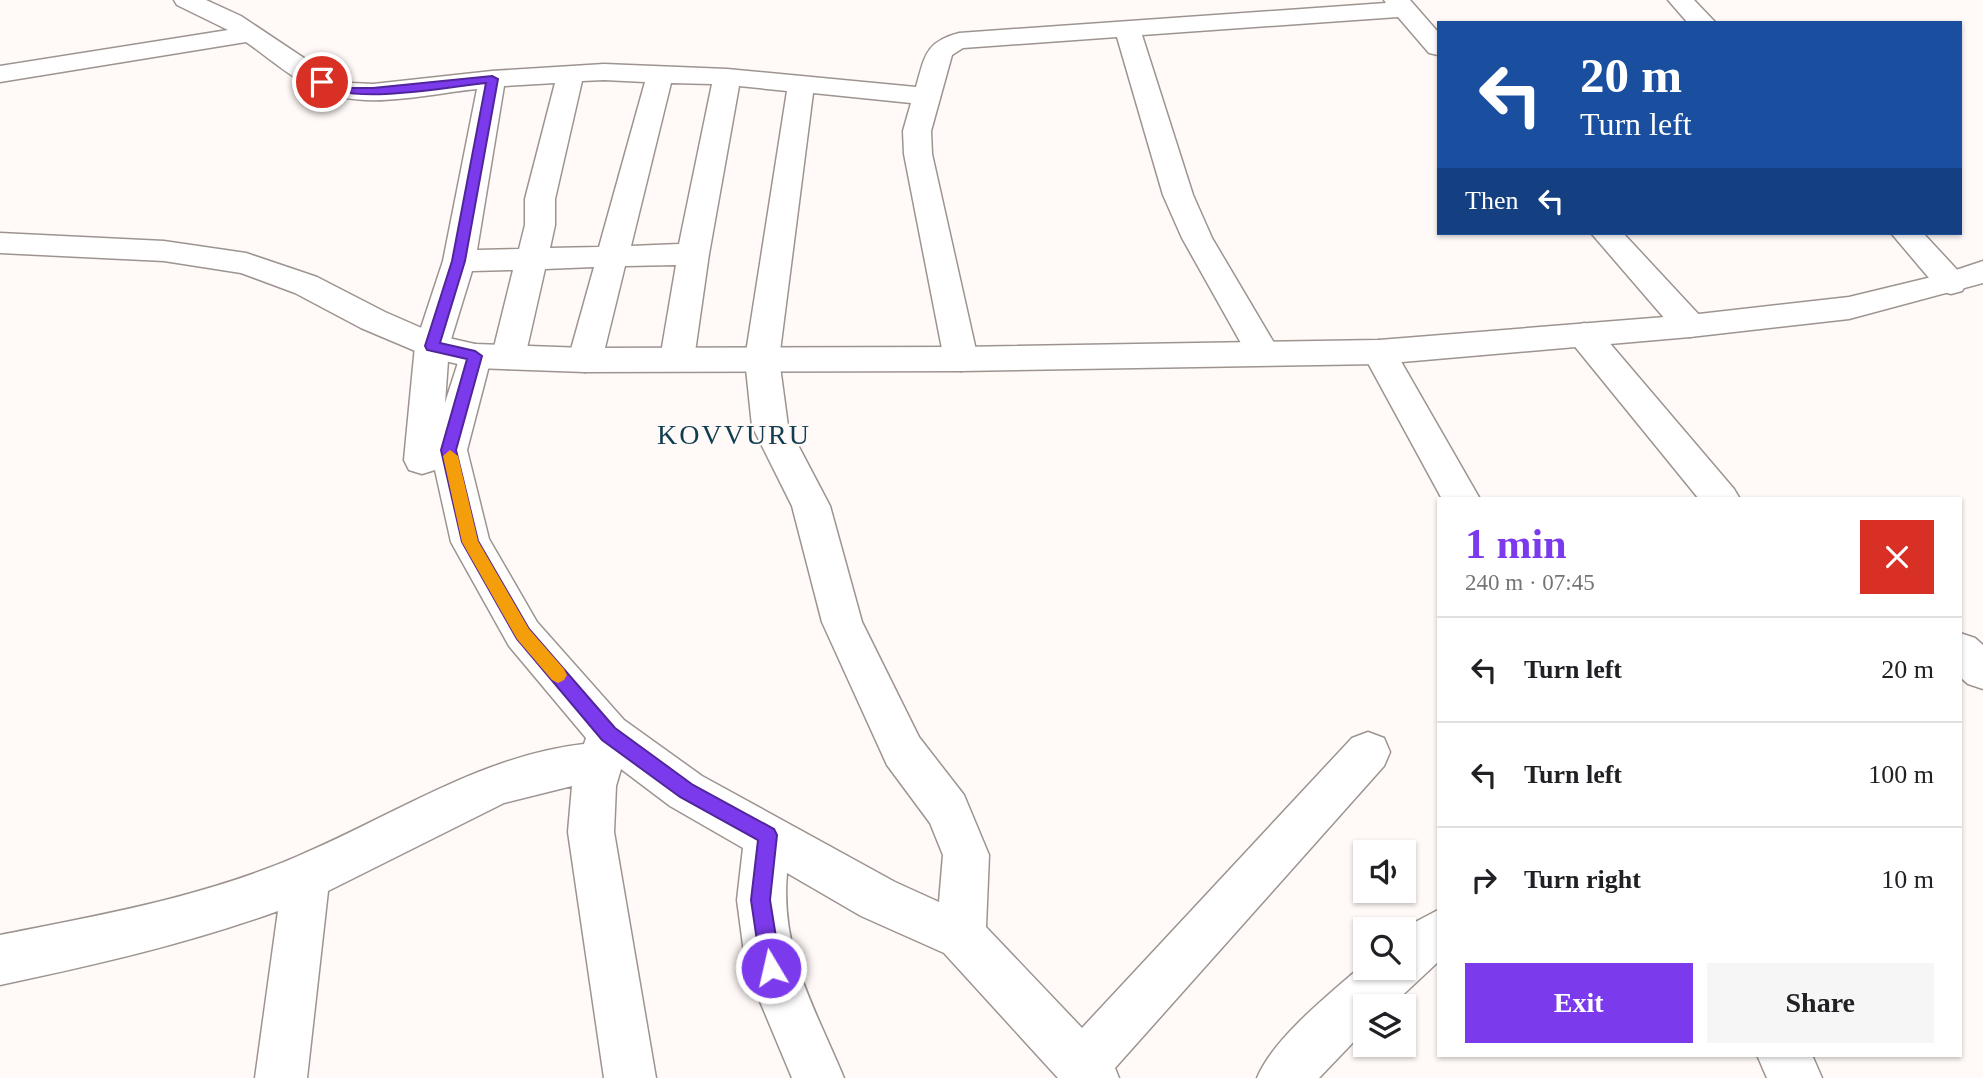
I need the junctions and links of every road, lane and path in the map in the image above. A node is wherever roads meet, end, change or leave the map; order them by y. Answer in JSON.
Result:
{"nodes":[{"id":1,"x":186,"y":0,"type":"edge"},
{"id":2,"x":1680,"y":0,"type":"edge"},
{"id":3,"x":1400,"y":5,"type":"edge"},
{"id":4,"x":1701,"y":21,"type":"edge"},
{"id":5,"x":1127,"y":29,"type":"junction"},
{"id":6,"x":250,"y":34,"type":"junction"},
{"id":7,"x":1437,"y":46,"type":"edge"},
{"id":8,"x":0,"y":74,"type":"edge"},
{"id":9,"x":660,"y":74,"type":"junction"},
{"id":10,"x":570,"y":75,"type":"junction"},
{"id":11,"x":727,"y":77,"type":"junction"},
{"id":12,"x":492,"y":79,"type":"junction"},
{"id":13,"x":801,"y":85,"type":"junction"},
{"id":14,"x":929,"y":96,"type":"junction"},
{"id":15,"x":1607,"y":235,"type":"edge"},
{"id":16,"x":1908,"y":235,"type":"edge"},
{"id":17,"x":0,"y":243,"type":"edge"},
{"id":18,"x":693,"y":254,"type":"junction"},
{"id":19,"x":611,"y":257,"type":"junction"},
{"id":20,"x":531,"y":260,"type":"junction"},
{"id":21,"x":459,"y":261,"type":"junction"},
{"id":22,"x":1983,"y":271,"type":"edge"},
{"id":23,"x":1951,"y":284,"type":"junction"},
{"id":24,"x":1690,"y":327,"type":"junction"},
{"id":25,"x":1584,"y":335,"type":"junction"},
{"id":26,"x":432,"y":346,"type":"junction"},
{"id":27,"x":1379,"y":352,"type":"junction"},
{"id":28,"x":1263,"y":354,"type":"junction"},
{"id":29,"x":492,"y":356,"type":"junction"},
{"id":30,"x":677,"y":359,"type":"junction"},
{"id":31,"x":762,"y":359,"type":"junction"},
{"id":32,"x":961,"y":359,"type":"junction"},
{"id":33,"x":585,"y":360,"type":"junction"},
{"id":34,"x":422,"y":460,"type":"dead end"},
{"id":35,"x":1460,"y":497,"type":"edge"},
{"id":36,"x":1719,"y":497,"type":"edge"},
{"id":37,"x":605,"y":748,"type":"junction"},
{"id":38,"x":1368,"y":752,"type":"dead end"},
{"id":39,"x":768,"y":835,"type":"junction"},
{"id":40,"x":306,"y":877,"type":"junction"},
{"id":41,"x":1437,"y":935,"type":"edge"},
{"id":42,"x":961,"y":936,"type":"junction"},
{"id":43,"x":1416,"y":950,"type":"edge"},
{"id":44,"x":0,"y":960,"type":"edge"},
{"id":45,"x":1383,"y":980,"type":"edge"},
{"id":46,"x":1784,"y":1057,"type":"edge"},
{"id":47,"x":1088,"y":1072,"type":"edge"},
{"id":48,"x":281,"y":1078,"type":"edge"},
{"id":49,"x":630,"y":1078,"type":"edge"},
{"id":50,"x":818,"y":1078,"type":"edge"},
{"id":51,"x":1283,"y":1078,"type":"edge"},
{"id":52,"x":1796,"y":1078,"type":"edge"}],
"edges":[{"from":1,"to":6,"type":"street"},
{"from":2,"to":4,"type":"street"},
{"from":3,"to":5,"type":"street"},
{"from":3,"to":7,"type":"street"},
{"from":5,"to":14,"type":"street"},
{"from":5,"to":28,"type":"street"},
{"from":6,"to":8,"type":"street"},
{"from":6,"to":12,"type":"street"},
{"from":9,"to":10,"type":"street"},
{"from":9,"to":11,"type":"street"},
{"from":9,"to":19,"type":"street"},
{"from":10,"to":12,"type":"street"},
{"from":10,"to":20,"type":"street"},
{"from":11,"to":13,"type":"street"},
{"from":11,"to":18,"type":"street"},
{"from":12,"to":21,"type":"street"},
{"from":13,"to":14,"type":"street"},
{"from":13,"to":31,"type":"street"},
{"from":14,"to":32,"type":"street"},
{"from":15,"to":24,"type":"street"},
{"from":16,"to":23,"type":"street"},
{"from":17,"to":26,"type":"street"},
{"from":18,"to":19,"type":"street"},
{"from":18,"to":30,"type":"street"},
{"from":19,"to":20,"type":"street"},
{"from":19,"to":33,"type":"street"},
{"from":20,"to":21,"type":"street"},
{"from":20,"to":29,"type":"street"},
{"from":21,"to":26,"type":"street"},
{"from":22,"to":23,"type":"street"},
{"from":23,"to":24,"type":"street"},
{"from":24,"to":25,"type":"street"},
{"from":25,"to":27,"type":"street"},
{"from":25,"to":36,"type":"street"},
{"from":26,"to":29,"type":"street"},
{"from":26,"to":34,"type":"street"},
{"from":27,"to":28,"type":"street"},
{"from":27,"to":35,"type":"street"},
{"from":28,"to":32,"type":"street"},
{"from":29,"to":33,"type":"street"},
{"from":29,"to":37,"type":"street"},
{"from":30,"to":31,"type":"street"},
{"from":30,"to":33,"type":"street"},
{"from":31,"to":32,"type":"street"},
{"from":31,"to":42,"type":"street"},
{"from":37,"to":39,"type":"street"},
{"from":37,"to":40,"type":"street"},
{"from":37,"to":49,"type":"street"},
{"from":38,"to":47,"type":"street"},
{"from":39,"to":42,"type":"street"},
{"from":39,"to":50,"type":"street"},
{"from":40,"to":44,"type":"street"},
{"from":40,"to":48,"type":"street"},
{"from":41,"to":43,"type":"street"},
{"from":42,"to":47,"type":"street"},
{"from":45,"to":51,"type":"street"},
{"from":46,"to":52,"type":"street"}]}
